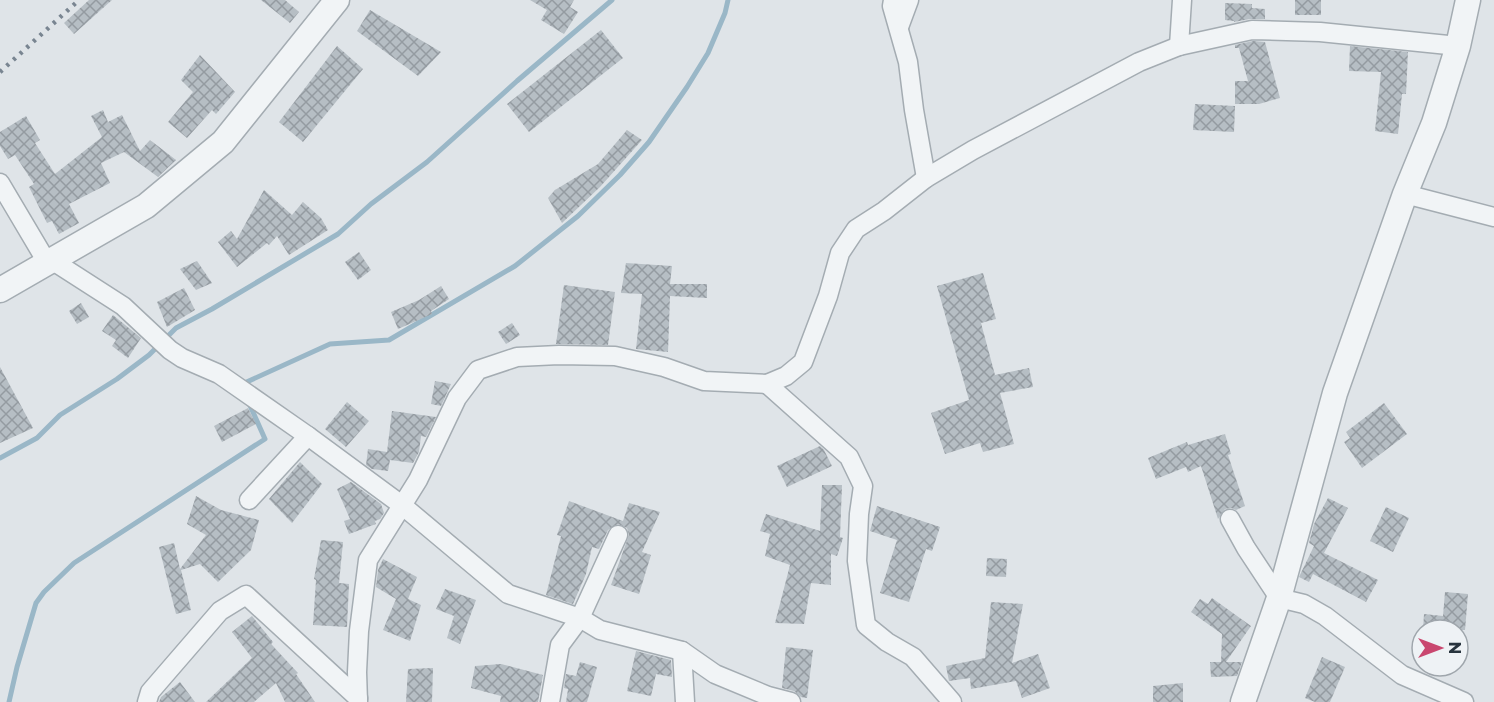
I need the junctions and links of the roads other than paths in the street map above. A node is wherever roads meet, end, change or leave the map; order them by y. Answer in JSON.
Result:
{"nodes":[{"id":1,"x":337,"y":0,"type":"edge"},
{"id":2,"x":893,"y":0,"type":"edge"},
{"id":3,"x":909,"y":0,"type":"edge"},
{"id":4,"x":1182,"y":0,"type":"edge"},
{"id":5,"x":1468,"y":0,"type":"edge"},
{"id":6,"x":899,"y":27,"type":"junction"},
{"id":7,"x":1179,"y":46,"type":"junction"},
{"id":8,"x":1458,"y":46,"type":"junction"},
{"id":9,"x":926,"y":178,"type":"junction"},
{"id":10,"x":0,"y":183,"type":"edge"},
{"id":11,"x":1405,"y":194,"type":"junction"},
{"id":12,"x":1494,"y":217,"type":"edge"},
{"id":13,"x":51,"y":262,"type":"junction"},
{"id":14,"x":0,"y":290,"type":"edge"},
{"id":15,"x":767,"y":384,"type":"junction"},
{"id":16,"x":308,"y":436,"type":"junction"},
{"id":17,"x":249,"y":500,"type":"dead end"},
{"id":18,"x":403,"y":507,"type":"junction"},
{"id":19,"x":1230,"y":519,"type":"dead end"},
{"id":20,"x":618,"y":535,"type":"dead end"},
{"id":21,"x":1279,"y":598,"type":"junction"},
{"id":22,"x":580,"y":618,"type":"junction"},
{"id":23,"x":682,"y":651,"type":"junction"},
{"id":24,"x":358,"y":700,"type":"edge"},
{"id":25,"x":147,"y":702,"type":"edge"},
{"id":26,"x":550,"y":702,"type":"edge"},
{"id":27,"x":685,"y":702,"type":"edge"},
{"id":28,"x":791,"y":702,"type":"edge"},
{"id":29,"x":952,"y":702,"type":"edge"},
{"id":30,"x":1243,"y":702,"type":"edge"},
{"id":31,"x":1464,"y":702,"type":"edge"}],
"edges":[{"from":1,"to":13,"type":"street"},
{"from":2,"to":6,"type":"street"},
{"from":3,"to":6,"type":"street"},
{"from":4,"to":7,"type":"street"},
{"from":5,"to":8,"type":"street"},
{"from":6,"to":9,"type":"street"},
{"from":7,"to":8,"type":"street"},
{"from":7,"to":9,"type":"street"},
{"from":8,"to":11,"type":"street"},
{"from":9,"to":15,"type":"street"},
{"from":10,"to":13,"type":"street"},
{"from":11,"to":12,"type":"street"},
{"from":11,"to":21,"type":"street"},
{"from":13,"to":14,"type":"street"},
{"from":13,"to":16,"type":"street"},
{"from":15,"to":18,"type":"street"},
{"from":15,"to":29,"type":"street"},
{"from":16,"to":17,"type":"street"},
{"from":16,"to":18,"type":"street"},
{"from":18,"to":22,"type":"street"},
{"from":18,"to":24,"type":"street"},
{"from":19,"to":21,"type":"street"},
{"from":20,"to":22,"type":"street"},
{"from":21,"to":30,"type":"street"},
{"from":21,"to":31,"type":"street"},
{"from":22,"to":23,"type":"street"},
{"from":22,"to":26,"type":"street"},
{"from":23,"to":27,"type":"street"},
{"from":23,"to":28,"type":"street"},
{"from":24,"to":25,"type":"street"}]}
